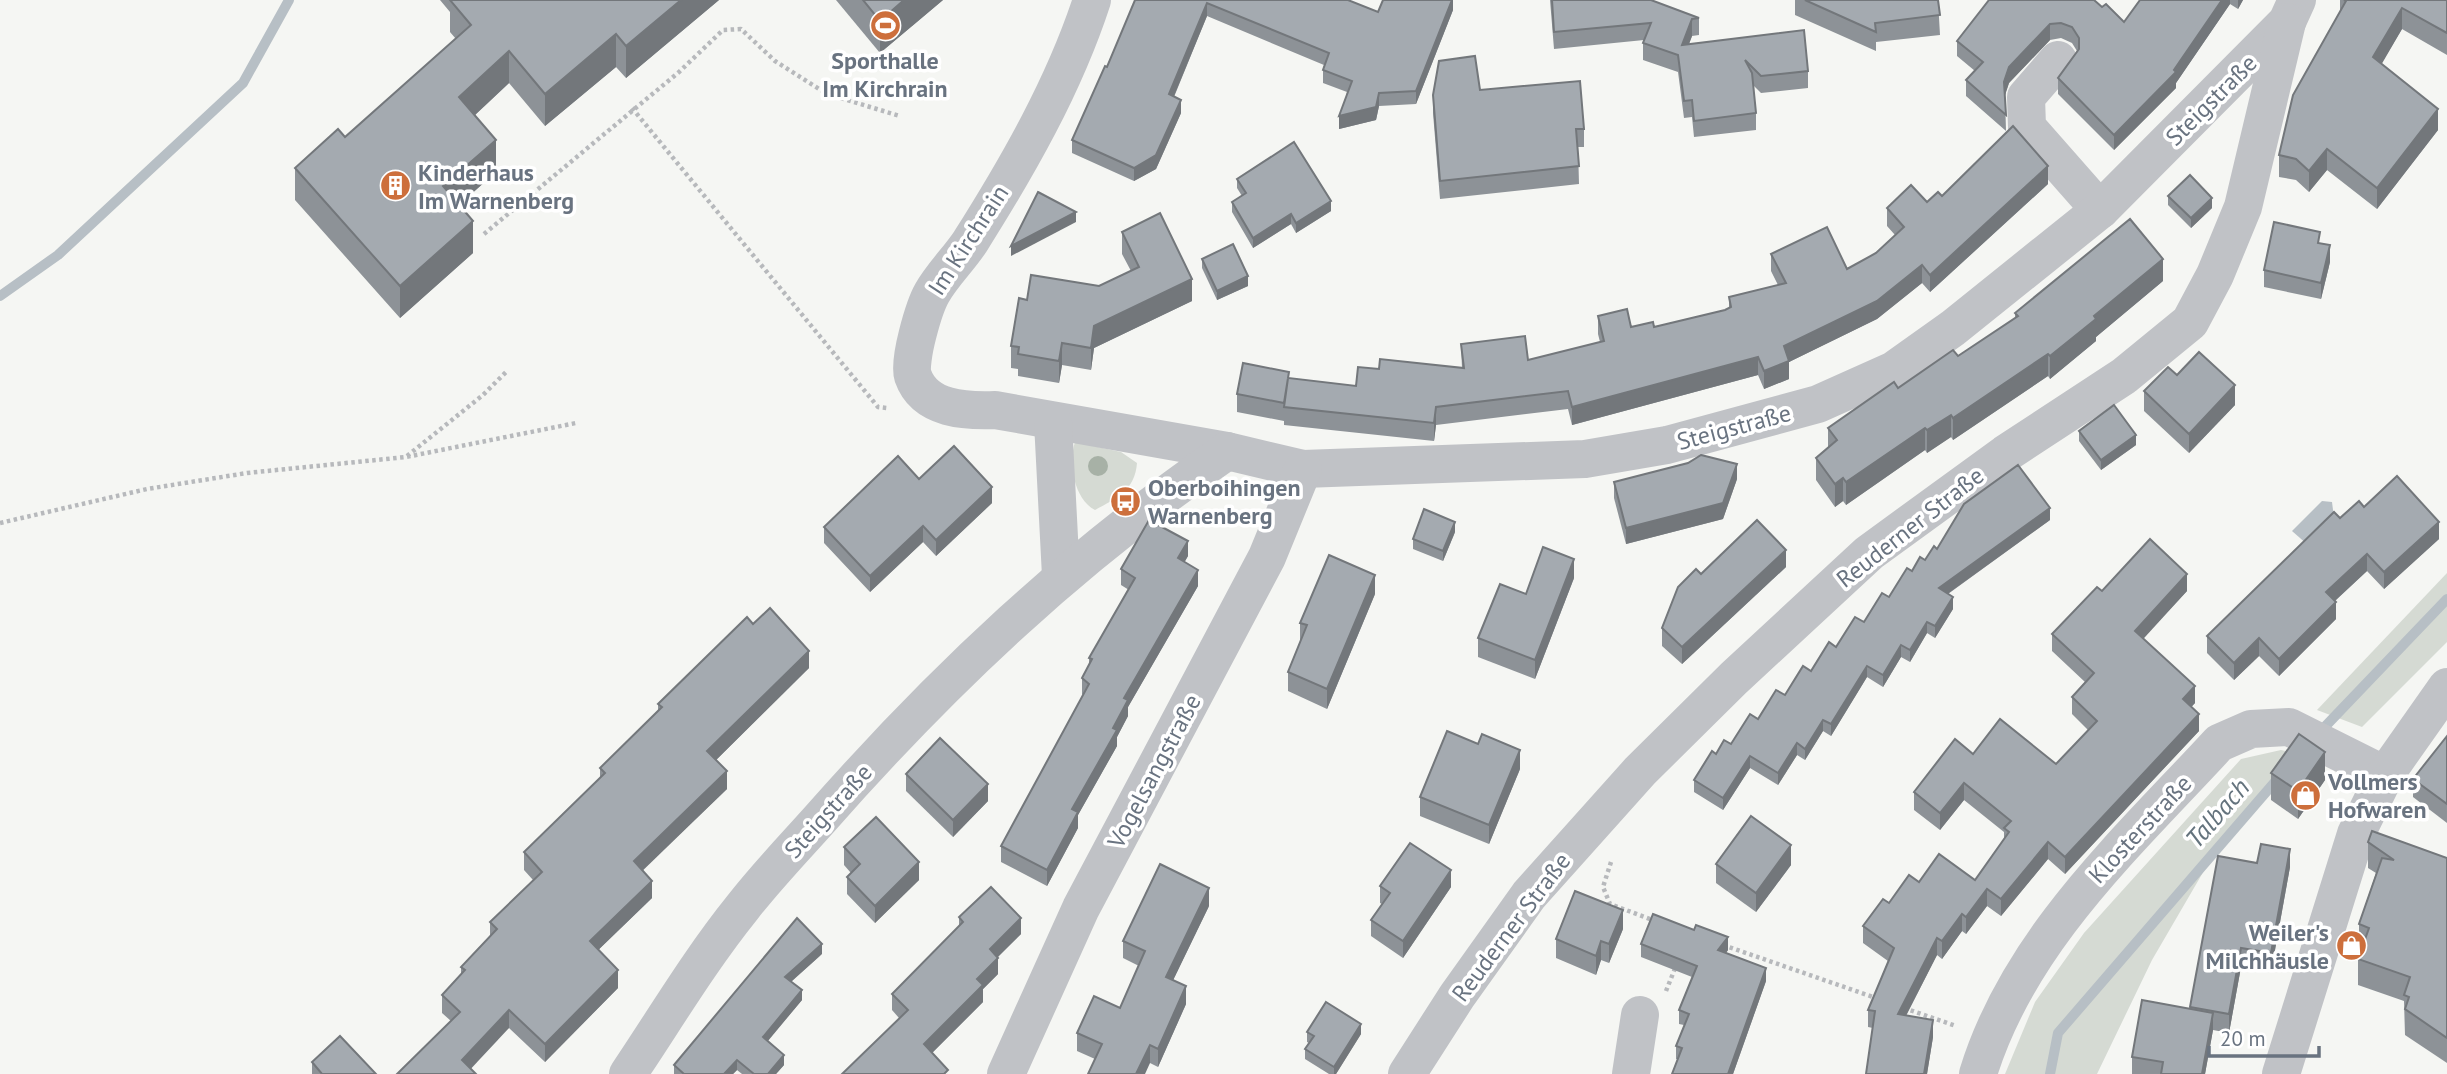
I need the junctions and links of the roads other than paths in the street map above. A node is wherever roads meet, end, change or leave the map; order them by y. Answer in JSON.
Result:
{"nodes":[{"id":1,"x":1092,"y":0,"type":"edge"},
{"id":2,"x":2292,"y":11,"type":"edge"},
{"id":3,"x":2059,"y":61,"type":"dead end"},
{"id":4,"x":2100,"y":210,"type":"junction"},
{"id":5,"x":1053,"y":422,"type":"junction"},
{"id":6,"x":1227,"y":451,"type":"junction"},
{"id":7,"x":1303,"y":469,"type":"junction"},
{"id":8,"x":1061,"y":576,"type":"junction"},
{"id":9,"x":2447,"y":687,"type":"edge"},
{"id":10,"x":2371,"y":766,"type":"junction"},
{"id":11,"x":1640,"y":1015,"type":"road end"},
{"id":12,"x":628,"y":1074,"type":"edge"},
{"id":13,"x":1006,"y":1074,"type":"edge"},
{"id":14,"x":1407,"y":1074,"type":"edge"},
{"id":15,"x":1631,"y":1074,"type":"edge"},
{"id":16,"x":1978,"y":1074,"type":"edge"},
{"id":17,"x":2281,"y":1074,"type":"edge"}],
"edges":[{"from":1,"to":5,"type":"street","name":"Im Kirchrain"},
{"from":2,"to":4,"type":"street","name":"Steigstraße"},
{"from":2,"to":14,"type":"street","name":"Reuderner Straße"},
{"from":3,"to":4,"type":"street"},
{"from":4,"to":7,"type":"street","name":"Steigstraße"},
{"from":5,"to":6,"type":"street"},
{"from":5,"to":8,"type":"street"},
{"from":6,"to":7,"type":"street","name":"Steigstraße"},
{"from":6,"to":8,"type":"street","name":"Steigstraße"},
{"from":7,"to":13,"type":"street","name":"Vogelsangstraße"},
{"from":8,"to":12,"type":"street","name":"Steigstraße"},
{"from":9,"to":10,"type":"street"},
{"from":10,"to":16,"type":"street","name":"Klosterstraße"},
{"from":10,"to":17,"type":"street"},
{"from":11,"to":15,"type":"street"}]}
